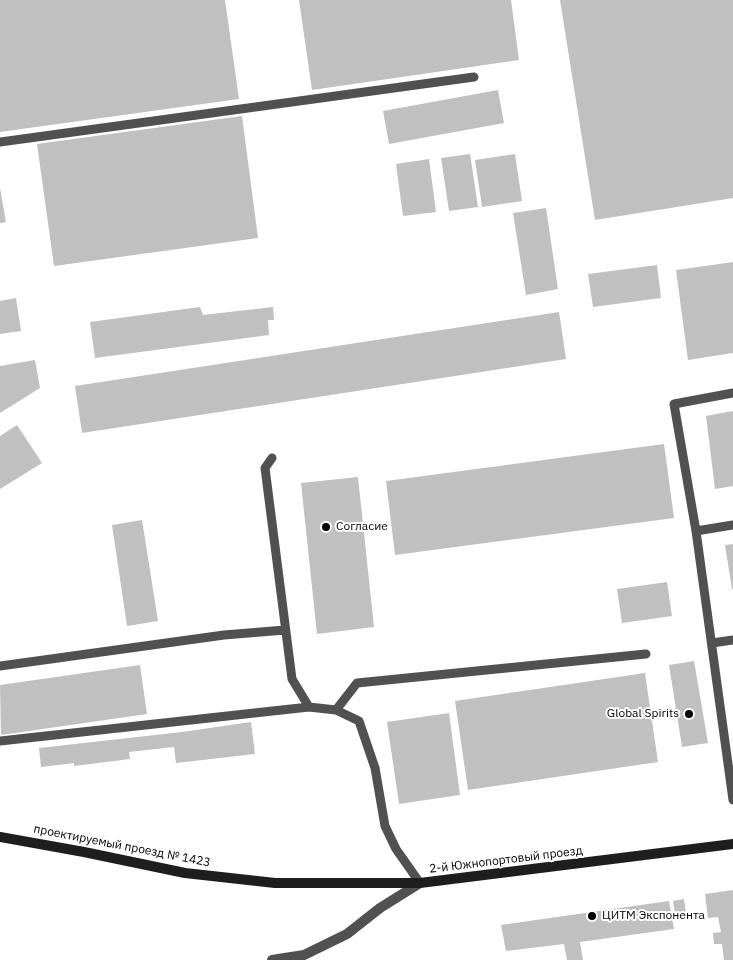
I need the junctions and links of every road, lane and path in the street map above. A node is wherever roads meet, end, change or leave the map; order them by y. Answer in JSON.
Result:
{"nodes":[{"id":1,"x":474,"y":77,"type":"dead end"},
{"id":2,"x":0,"y":142,"type":"edge"},
{"id":3,"x":733,"y":393,"type":"edge"},
{"id":4,"x":272,"y":458,"type":"dead end"},
{"id":5,"x":733,"y":525,"type":"edge"},
{"id":6,"x":696,"y":530,"type":"junction"},
{"id":7,"x":285,"y":630,"type":"junction"},
{"id":8,"x":733,"y":640,"type":"edge"},
{"id":9,"x":712,"y":643,"type":"junction"},
{"id":10,"x":646,"y":654,"type":"dead end"},
{"id":11,"x":0,"y":666,"type":"edge"},
{"id":12,"x":309,"y":707,"type":"junction"},
{"id":13,"x":336,"y":710,"type":"junction"},
{"id":14,"x":0,"y":741,"type":"edge"},
{"id":15,"x":733,"y":800,"type":"edge"},
{"id":16,"x":0,"y":837,"type":"edge"},
{"id":17,"x":733,"y":844,"type":"edge"},
{"id":18,"x":420,"y":883,"type":"junction"},
{"id":19,"x":272,"y":960,"type":"edge"}],
"edges":[{"from":1,"to":2,"type":"lane"},
{"from":3,"to":6,"type":"lane"},
{"from":4,"to":7,"type":"lane"},
{"from":5,"to":6,"type":"lane"},
{"from":6,"to":9,"type":"lane"},
{"from":7,"to":11,"type":"lane"},
{"from":7,"to":12,"type":"lane"},
{"from":8,"to":9,"type":"lane"},
{"from":9,"to":15,"type":"lane"},
{"from":10,"to":13,"type":"lane"},
{"from":12,"to":13,"type":"lane"},
{"from":12,"to":14,"type":"lane"},
{"from":13,"to":18,"type":"lane"},
{"from":16,"to":18,"type":"main road","name":"проектируемый проезд № 1423"},
{"from":17,"to":18,"type":"main road","name":"2-й Южнопортовый проезд"},
{"from":18,"to":19,"type":"street","name":"2-й Южнопортовый проезд"}]}
